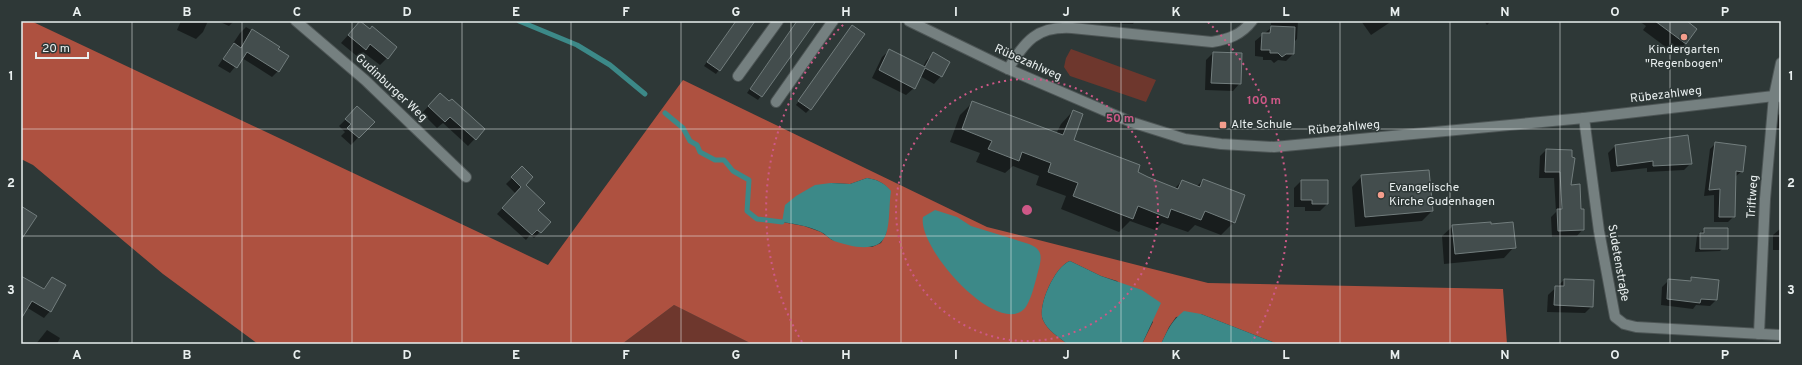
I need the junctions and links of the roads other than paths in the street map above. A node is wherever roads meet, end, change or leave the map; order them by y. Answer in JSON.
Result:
{"nodes":[{"id":1,"x":296,"y":21,"type":"edge"},
{"id":2,"x":778,"y":21,"type":"edge"},
{"id":3,"x":833,"y":21,"type":"edge"},
{"id":4,"x":909,"y":21,"type":"edge"},
{"id":5,"x":1252,"y":21,"type":"edge"},
{"id":6,"x":1781,"y":63,"type":"edge"},
{"id":7,"x":1008,"y":69,"type":"junction"},
{"id":8,"x":738,"y":76,"type":"dead end"},
{"id":9,"x":1777,"y":96,"type":"edge"},
{"id":10,"x":776,"y":102,"type":"dead end"},
{"id":11,"x":1584,"y":118,"type":"junction"},
{"id":12,"x":466,"y":177,"type":"dead end"},
{"id":13,"x":1759,"y":334,"type":"junction"},
{"id":14,"x":1781,"y":335,"type":"edge"}],
"edges":[{"from":1,"to":12,"type":"street","name":"Gudinburger Weg"},
{"from":2,"to":8,"type":"street"},
{"from":3,"to":10,"type":"street"},
{"from":4,"to":7,"type":"street","name":"Rübezahlweg"},
{"from":5,"to":7,"type":"street"},
{"from":6,"to":9,"type":"street","name":"Triftweg"},
{"from":7,"to":11,"type":"street","name":"Rübezahlweg"},
{"from":9,"to":11,"type":"street","name":"Rübezahlweg"},
{"from":9,"to":13,"type":"street","name":"Triftweg"},
{"from":11,"to":13,"type":"street","name":"Sudetenstraße"},
{"from":13,"to":14,"type":"street","name":"Sudetenstraße"}]}
